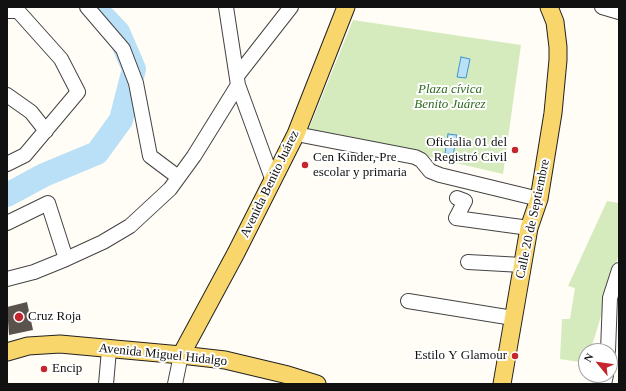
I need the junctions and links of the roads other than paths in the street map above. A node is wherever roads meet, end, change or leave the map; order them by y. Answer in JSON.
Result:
{"nodes":[{"id":1,"x":87,"y":7,"type":"edge"},
{"id":2,"x":226,"y":7,"type":"edge"},
{"id":3,"x":291,"y":7,"type":"edge"},
{"id":4,"x":346,"y":7,"type":"edge"},
{"id":5,"x":549,"y":7,"type":"edge"},
{"id":6,"x":602,"y":7,"type":"edge"},
{"id":7,"x":7,"y":11,"type":"edge"},
{"id":8,"x":619,"y":12,"type":"edge"},
{"id":9,"x":238,"y":81,"type":"junction"},
{"id":10,"x":7,"y":95,"type":"edge"},
{"id":11,"x":46,"y":130,"type":"junction"},
{"id":12,"x":296,"y":134,"type":"junction"},
{"id":13,"x":7,"y":164,"type":"edge"},
{"id":14,"x":178,"y":177,"type":"junction"},
{"id":15,"x":273,"y":181,"type":"junction"},
{"id":16,"x":457,"y":198,"type":"dead end"},
{"id":17,"x":539,"y":199,"type":"junction"},
{"id":18,"x":7,"y":223,"type":"edge"},
{"id":19,"x":529,"y":228,"type":"junction"},
{"id":20,"x":66,"y":259,"type":"junction"},
{"id":21,"x":468,"y":262,"type":"dead end"},
{"id":22,"x":522,"y":265,"type":"junction"},
{"id":23,"x":619,"y":270,"type":"edge"},
{"id":24,"x":7,"y":279,"type":"edge"},
{"id":25,"x":408,"y":301,"type":"dead end"},
{"id":26,"x":513,"y":318,"type":"junction"},
{"id":27,"x":608,"y":343,"type":"edge"},
{"id":28,"x":109,"y":350,"type":"junction"},
{"id":29,"x":7,"y":352,"type":"edge"},
{"id":30,"x":181,"y":355,"type":"junction"},
{"id":31,"x":106,"y":384,"type":"edge"},
{"id":32,"x":176,"y":384,"type":"edge"},
{"id":33,"x":317,"y":384,"type":"edge"},
{"id":34,"x":502,"y":384,"type":"edge"}],
"edges":[{"from":1,"to":14,"type":"street"},
{"from":2,"to":9,"type":"street"},
{"from":3,"to":9,"type":"street"},
{"from":4,"to":12,"type":"main road","name":"Avenida Benito Juárez"},
{"from":5,"to":17,"type":"main road","name":"Calle 20 de Septiembre"},
{"from":6,"to":8,"type":"street"},
{"from":7,"to":11,"type":"street"},
{"from":9,"to":14,"type":"street"},
{"from":9,"to":15,"type":"street"},
{"from":10,"to":11,"type":"street"},
{"from":11,"to":13,"type":"street"},
{"from":12,"to":15,"type":"main road","name":"Avenida Benito Juárez"},
{"from":12,"to":17,"type":"street"},
{"from":14,"to":20,"type":"street"},
{"from":15,"to":30,"type":"main road","name":"Avenida Benito Juárez"},
{"from":16,"to":19,"type":"street"},
{"from":17,"to":19,"type":"main road","name":"Calle 20 de Septiembre"},
{"from":18,"to":20,"type":"street"},
{"from":19,"to":22,"type":"main road","name":"Calle 20 de Septiembre"},
{"from":20,"to":24,"type":"street"},
{"from":21,"to":22,"type":"street"},
{"from":22,"to":26,"type":"main road","name":"Calle 20 de Septiembre"},
{"from":23,"to":27,"type":"street"},
{"from":25,"to":26,"type":"street"},
{"from":26,"to":34,"type":"main road","name":"Calle 20 de Septiembre"},
{"from":28,"to":29,"type":"main road","name":"Avenida Miguel Hidalgo"},
{"from":28,"to":30,"type":"main road","name":"Avenida Miguel Hidalgo"},
{"from":28,"to":31,"type":"street"},
{"from":30,"to":32,"type":"street"},
{"from":30,"to":33,"type":"main road","name":"Avenida Miguel Hidalgo"}]}
